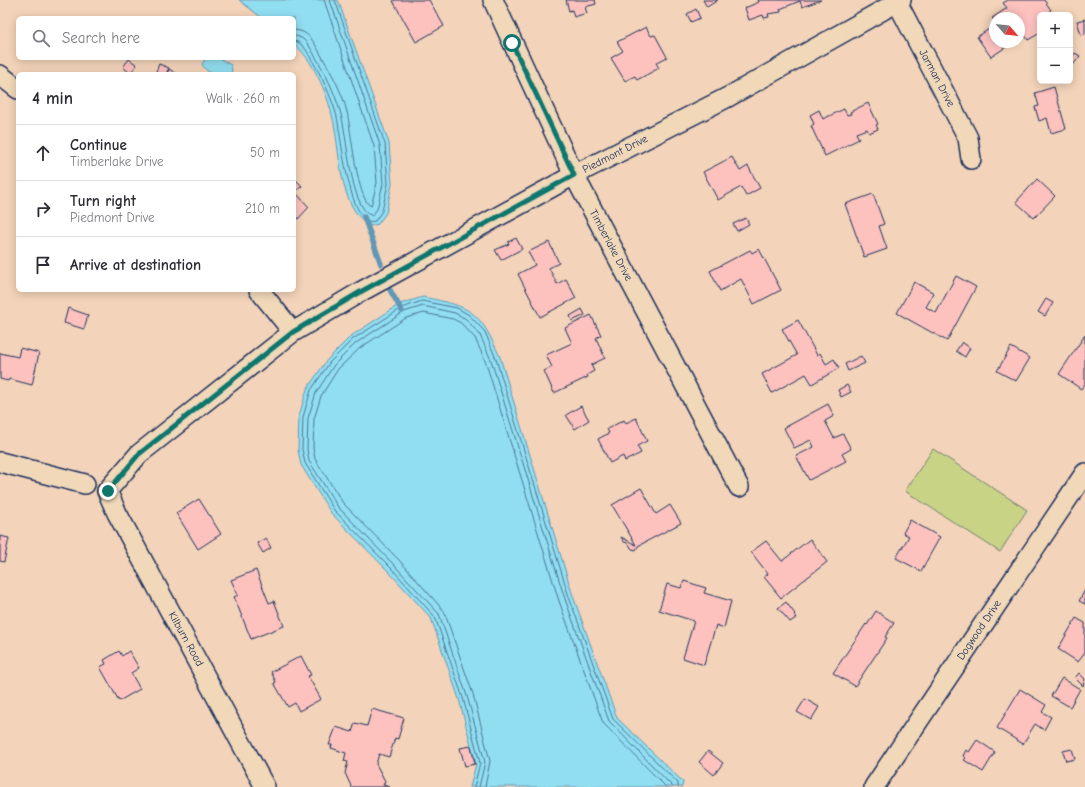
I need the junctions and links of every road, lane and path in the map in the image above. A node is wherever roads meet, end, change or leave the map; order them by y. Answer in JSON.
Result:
{"nodes":[{"id":1,"x":493,"y":0,"type":"edge"},
{"id":2,"x":898,"y":1,"type":"edge"},
{"id":3,"x":0,"y":75,"type":"edge"},
{"id":4,"x":16,"y":87,"type":"edge"},
{"id":5,"x":971,"y":159,"type":"dead end"},
{"id":6,"x":574,"y":175,"type":"junction"},
{"id":7,"x":261,"y":292,"type":"edge"},
{"id":8,"x":293,"y":332,"type":"junction"},
{"id":9,"x":0,"y":462,"type":"edge"},
{"id":10,"x":1085,"y":473,"type":"edge"},
{"id":11,"x":85,"y":484,"type":"dead end"},
{"id":12,"x":738,"y":487,"type":"dead end"},
{"id":13,"x":108,"y":491,"type":"joint"},
{"id":14,"x":265,"y":787,"type":"edge"},
{"id":15,"x":874,"y":787,"type":"edge"}],
"edges":[{"from":1,"to":6,"type":"street","name":"Timberlake Drive"},
{"from":2,"to":5,"type":"street","name":"Jarman Drive"},
{"from":2,"to":6,"type":"street","name":"Piedmont Drive"},
{"from":3,"to":4,"type":"street"},
{"from":6,"to":8,"type":"street","name":"Piedmont Drive"},
{"from":6,"to":12,"type":"street","name":"Timberlake Drive"},
{"from":7,"to":8,"type":"street"},
{"from":8,"to":13,"type":"street","name":"Piedmont Drive"},
{"from":9,"to":11,"type":"street"},
{"from":10,"to":15,"type":"street","name":"Dogwood Drive"},
{"from":13,"to":14,"type":"street","name":"Kilburn Road"}]}
